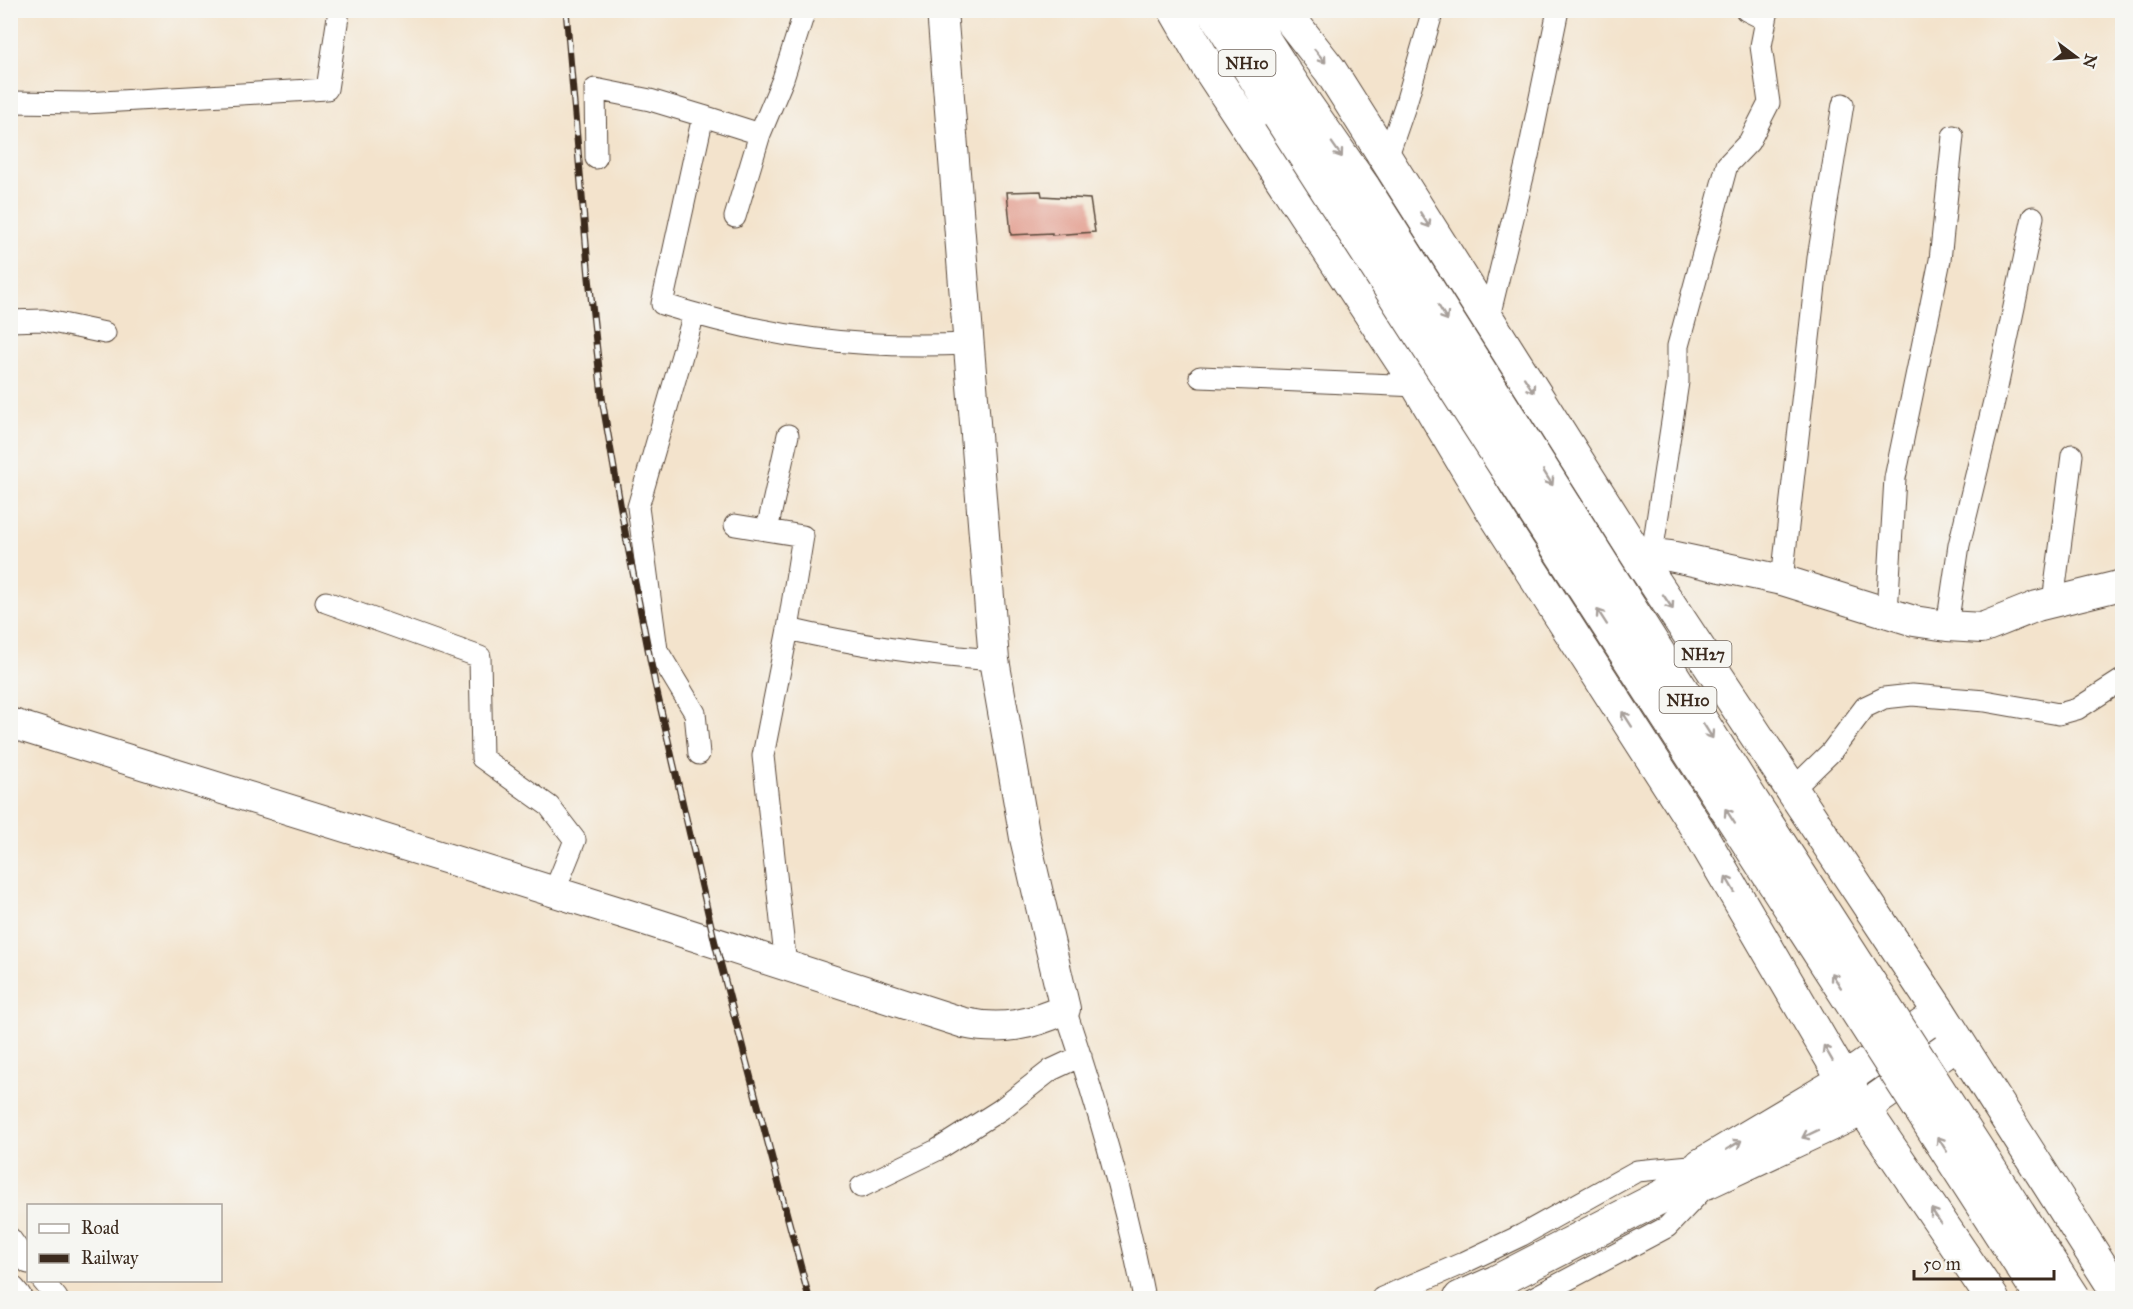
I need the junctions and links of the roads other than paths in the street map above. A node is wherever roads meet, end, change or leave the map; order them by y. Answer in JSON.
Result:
{"nodes":[{"id":1,"x":339,"y":10,"type":"edge"},
{"id":2,"x":805,"y":10,"type":"edge"},
{"id":3,"x":942,"y":10,"type":"edge"},
{"id":4,"x":1174,"y":10,"type":"edge"},
{"id":5,"x":1213,"y":10,"type":"edge"},
{"id":6,"x":1245,"y":10,"type":"edge"},
{"id":7,"x":1283,"y":10,"type":"edge"},
{"id":8,"x":1433,"y":10,"type":"edge"},
{"id":9,"x":1558,"y":10,"type":"edge"},
{"id":10,"x":1746,"y":10,"type":"edge"},
{"id":11,"x":1767,"y":15,"type":"edge"},
{"id":12,"x":10,"y":102,"type":"edge"},
{"id":13,"x":1843,"y":104,"type":"dead end"},
{"id":14,"x":1292,"y":109,"type":"junction"},
{"id":15,"x":703,"y":116,"type":"junction"},
{"id":16,"x":760,"y":134,"type":"junction"},
{"id":17,"x":1953,"y":136,"type":"dead end"},
{"id":18,"x":596,"y":158,"type":"dead end"},
{"id":19,"x":1387,"y":158,"type":"junction"},
{"id":20,"x":735,"y":217,"type":"dead end"},
{"id":21,"x":2033,"y":217,"type":"dead end"},
{"id":22,"x":694,"y":314,"type":"junction"},
{"id":23,"x":10,"y":321,"type":"edge"},
{"id":24,"x":1488,"y":321,"type":"junction"},
{"id":25,"x":105,"y":333,"type":"dead end"},
{"id":26,"x":969,"y":344,"type":"junction"},
{"id":27,"x":1200,"y":377,"type":"dead end"},
{"id":28,"x":1418,"y":386,"type":"junction"},
{"id":29,"x":788,"y":435,"type":"dead end"},
{"id":30,"x":2072,"y":455,"type":"dead end"},
{"id":31,"x":735,"y":525,"type":"dead end"},
{"id":32,"x":767,"y":530,"type":"junction"},
{"id":33,"x":1647,"y":559,"type":"junction"},
{"id":34,"x":1782,"y":580,"type":"junction"},
{"id":35,"x":2122,"y":585,"type":"edge"},
{"id":36,"x":326,"y":602,"type":"dead end"},
{"id":37,"x":2053,"y":602,"type":"junction"},
{"id":38,"x":1887,"y":613,"type":"junction"},
{"id":39,"x":1947,"y":626,"type":"junction"},
{"id":40,"x":788,"y":629,"type":"junction"},
{"id":41,"x":994,"y":660,"type":"junction"},
{"id":42,"x":2122,"y":680,"type":"edge"},
{"id":43,"x":10,"y":723,"type":"edge"},
{"id":44,"x":699,"y":754,"type":"dead end"},
{"id":45,"x":1793,"y":789,"type":"junction"},
{"id":46,"x":554,"y":892,"type":"junction"},
{"id":47,"x":786,"y":966,"type":"junction"},
{"id":48,"x":1065,"y":1009,"type":"junction"},
{"id":49,"x":1940,"y":1013,"type":"junction"},
{"id":50,"x":1958,"y":1042,"type":"junction"},
{"id":51,"x":1081,"y":1056,"type":"junction"},
{"id":52,"x":1844,"y":1080,"type":"junction"},
{"id":53,"x":1863,"y":1109,"type":"junction"},
{"id":54,"x":1692,"y":1181,"type":"junction"},
{"id":55,"x":861,"y":1187,"type":"dead end"},
{"id":56,"x":10,"y":1238,"type":"edge"},
{"id":57,"x":27,"y":1262,"type":"edge"},
{"id":58,"x":43,"y":1282,"type":"edge"},
{"id":59,"x":10,"y":1292,"type":"edge"},
{"id":60,"x":15,"y":1299,"type":"edge"},
{"id":61,"x":57,"y":1299,"type":"edge"},
{"id":62,"x":1144,"y":1299,"type":"edge"},
{"id":63,"x":1382,"y":1299,"type":"edge"},
{"id":64,"x":1460,"y":1299,"type":"edge"},
{"id":65,"x":1533,"y":1299,"type":"edge"},
{"id":66,"x":1992,"y":1299,"type":"edge"},
{"id":67,"x":2042,"y":1299,"type":"edge"},
{"id":68,"x":2073,"y":1299,"type":"edge"},
{"id":69,"x":2121,"y":1299,"type":"edge"}],
"edges":[{"from":1,"to":12,"type":"street"},
{"from":2,"to":16,"type":"street"},
{"from":3,"to":26,"type":"street"},
{"from":4,"to":28,"type":"highway"},
{"from":5,"to":14,"type":"highway","number":"NH10"},
{"from":6,"to":14,"type":"highway","number":"NH10"},
{"from":7,"to":19,"type":"highway","number":"NH27","one_way":true},
{"from":8,"to":19,"type":"street"},
{"from":9,"to":24,"type":"street"},
{"from":10,"to":11,"type":"street"},
{"from":11,"to":33,"type":"street"},
{"from":13,"to":34,"type":"street"},
{"from":67,"to":14,"type":"highway","number":"NH10","one_way":true,"bridge":true},
{"from":14,"to":68,"type":"highway","number":"NH10","one_way":true,"bridge":true},
{"from":15,"to":16,"type":"street"},
{"from":15,"to":18,"type":"street"},
{"from":15,"to":22,"type":"street"},
{"from":16,"to":20,"type":"street"},
{"from":17,"to":38,"type":"street"},
{"from":19,"to":24,"type":"highway","number":"NH27","one_way":true},
{"from":21,"to":39,"type":"street"},
{"from":22,"to":26,"type":"street"},
{"from":22,"to":44,"type":"street"},
{"from":23,"to":25,"type":"street"},
{"from":24,"to":33,"type":"highway","number":"NH27","one_way":true},
{"from":26,"to":41,"type":"street"},
{"from":27,"to":28,"type":"street"},
{"from":52,"to":28,"type":"highway","one_way":true},
{"from":29,"to":32,"type":"street"},
{"from":30,"to":37,"type":"street"},
{"from":31,"to":32,"type":"street"},
{"from":32,"to":40,"type":"street"},
{"from":33,"to":34,"type":"street"},
{"from":33,"to":45,"type":"highway","number":"NH27","one_way":true},
{"from":34,"to":38,"type":"street"},
{"from":35,"to":37,"type":"street"},
{"from":36,"to":46,"type":"street"},
{"from":37,"to":39,"type":"street"},
{"from":38,"to":39,"type":"street"},
{"from":40,"to":41,"type":"street"},
{"from":40,"to":47,"type":"street"},
{"from":41,"to":48,"type":"street"},
{"from":42,"to":45,"type":"street"},
{"from":43,"to":46,"type":"street"},
{"from":45,"to":49,"type":"highway","number":"NH27"},
{"from":46,"to":47,"type":"street"},
{"from":47,"to":48,"type":"street"},
{"from":48,"to":51,"type":"street"},
{"from":49,"to":50,"type":"highway","number":"NH27"},
{"from":49,"to":52,"type":"highway"},
{"from":50,"to":53,"type":"highway"},
{"from":50,"to":69,"type":"highway","number":"NH27"},
{"from":51,"to":55,"type":"street"},
{"from":51,"to":62,"type":"street"},
{"from":52,"to":53,"type":"highway"},
{"from":54,"to":52,"type":"highway","one_way":true},
{"from":53,"to":54,"type":"highway","one_way":true},
{"from":66,"to":53,"type":"highway","one_way":true},
{"from":54,"to":63,"type":"street"},
{"from":54,"to":64,"type":"highway"},
{"from":54,"to":65,"type":"street"},
{"from":56,"to":57,"type":"street"},
{"from":58,"to":61,"type":"street"},
{"from":59,"to":60,"type":"highway"}]}
